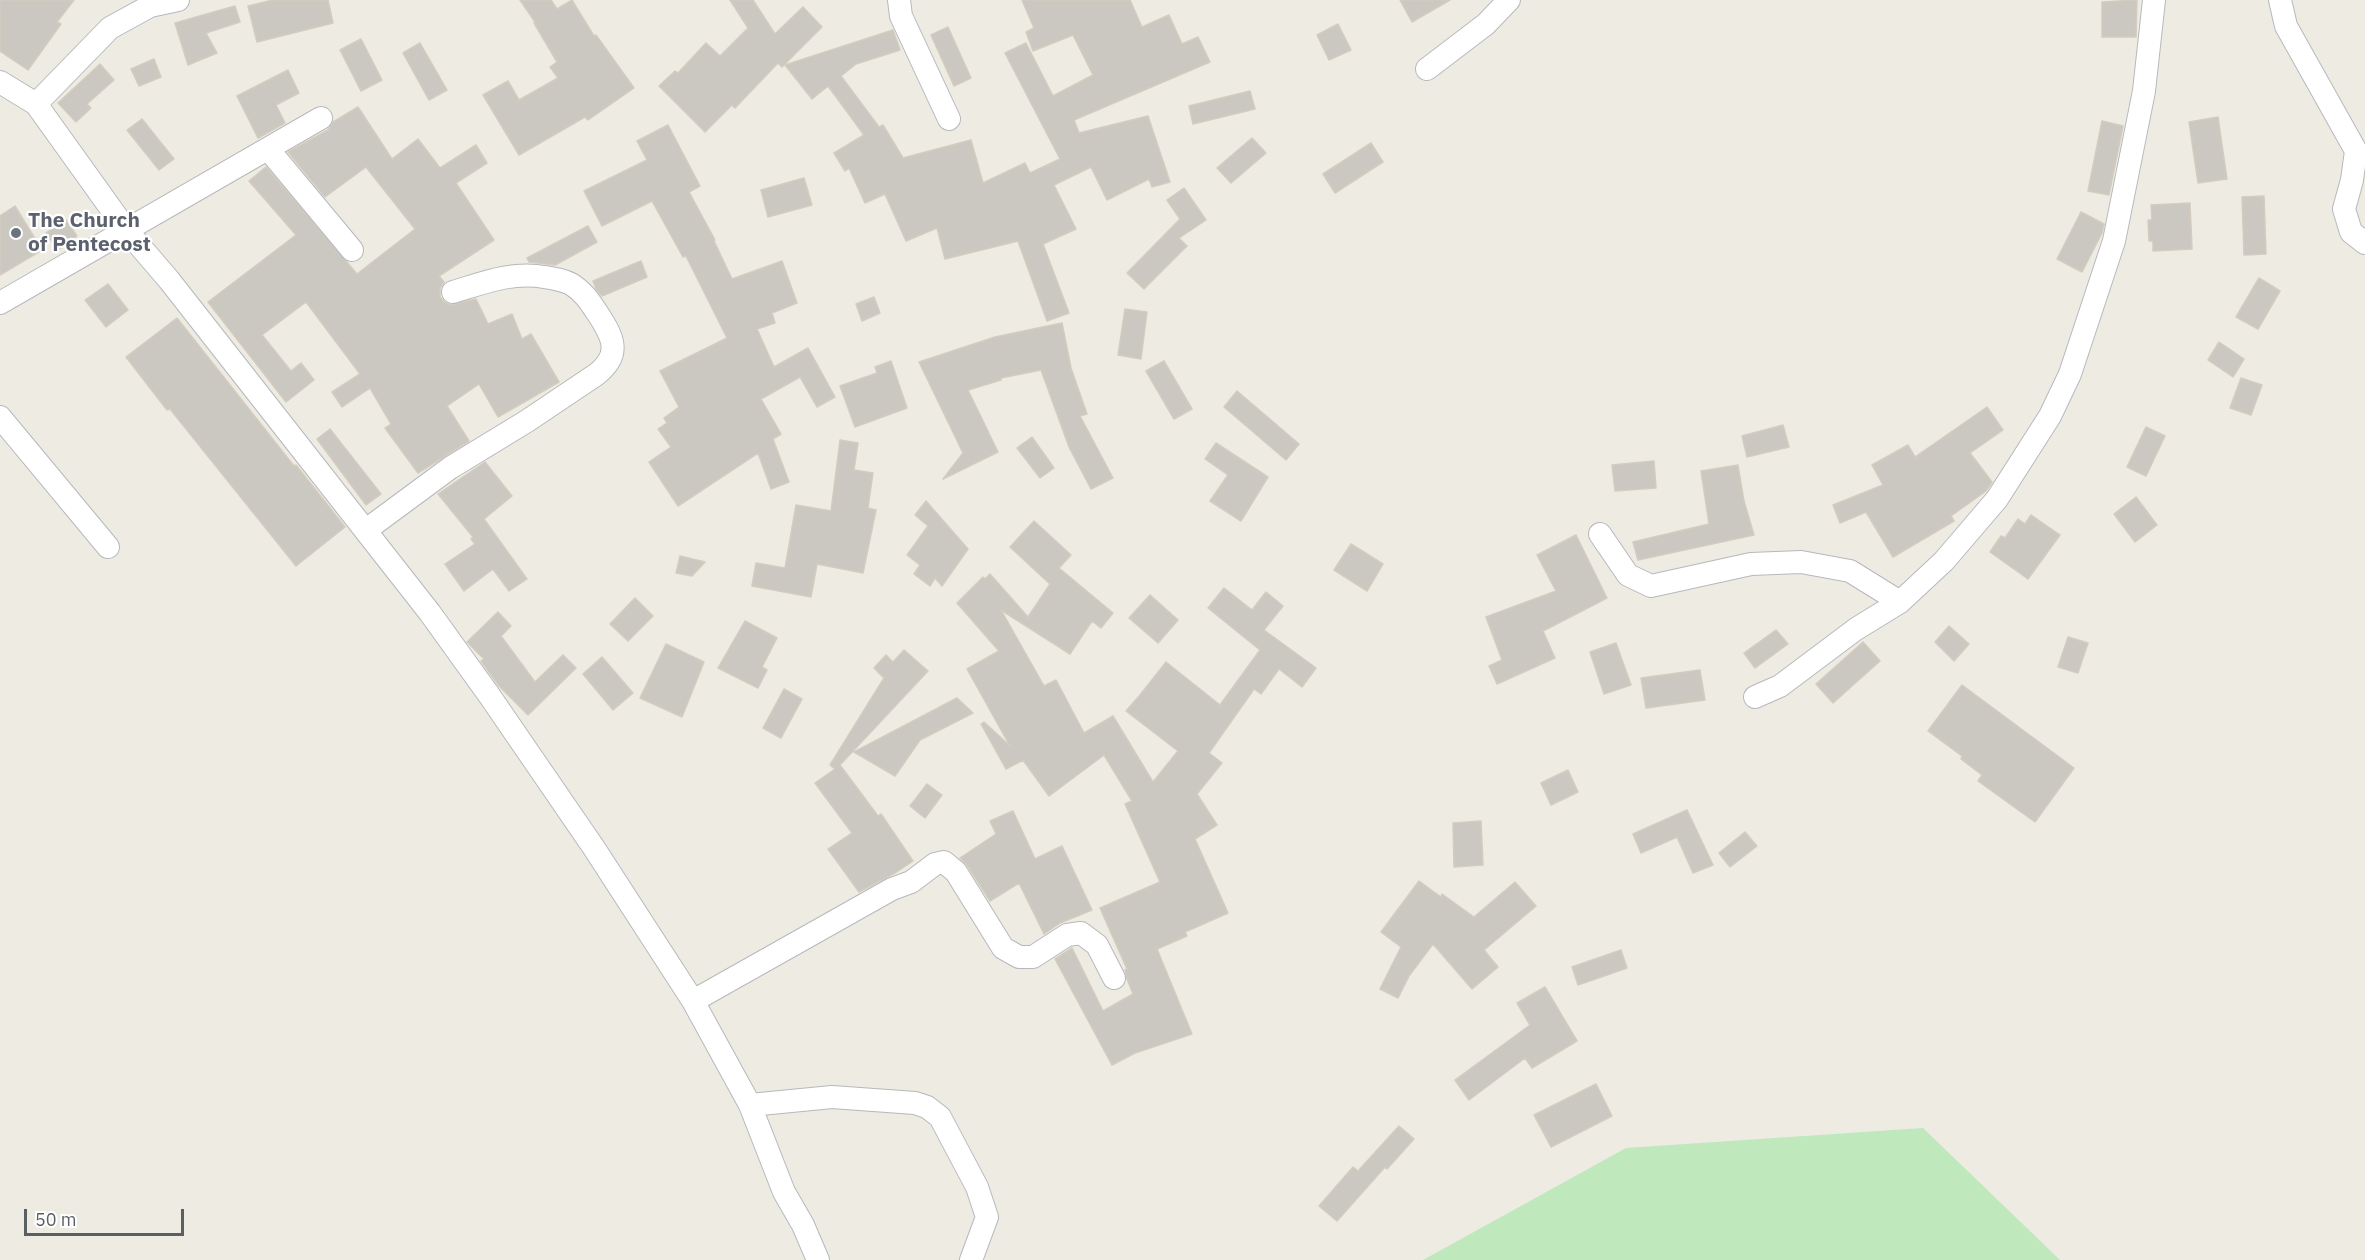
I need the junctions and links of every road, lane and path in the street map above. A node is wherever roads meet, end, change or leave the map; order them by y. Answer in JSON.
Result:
{"nodes":[{"id":1,"x":178,"y":0,"type":"edge"},
{"id":2,"x":899,"y":0,"type":"edge"},
{"id":3,"x":1509,"y":0,"type":"edge"},
{"id":4,"x":2154,"y":0,"type":"edge"},
{"id":5,"x":2280,"y":0,"type":"edge"},
{"id":6,"x":1427,"y":69,"type":"dead end"},
{"id":7,"x":0,"y":82,"type":"edge"},
{"id":8,"x":36,"y":104,"type":"junction"},
{"id":9,"x":321,"y":118,"type":"dead end"},
{"id":10,"x":949,"y":119,"type":"dead end"},
{"id":11,"x":268,"y":148,"type":"junction"},
{"id":12,"x":127,"y":231,"type":"junction"},
{"id":13,"x":2365,"y":243,"type":"edge"},
{"id":14,"x":352,"y":250,"type":"dead end"},
{"id":15,"x":453,"y":292,"type":"dead end"},
{"id":16,"x":0,"y":303,"type":"edge"},
{"id":17,"x":0,"y":417,"type":"edge"},
{"id":18,"x":366,"y":530,"type":"junction"},
{"id":19,"x":1600,"y":534,"type":"dead end"},
{"id":20,"x":108,"y":547,"type":"dead end"},
{"id":21,"x":1900,"y":602,"type":"junction"},
{"id":22,"x":1755,"y":697,"type":"dead end"},
{"id":23,"x":1114,"y":978,"type":"dead end"},
{"id":24,"x":693,"y":1001,"type":"junction"},
{"id":25,"x":750,"y":1105,"type":"junction"},
{"id":26,"x":818,"y":1260,"type":"edge"},
{"id":27,"x":971,"y":1260,"type":"edge"}],
"edges":[{"from":1,"to":8,"type":"street"},
{"from":2,"to":10,"type":"street"},
{"from":3,"to":6,"type":"street"},
{"from":4,"to":21,"type":"street"},
{"from":5,"to":13,"type":"street"},
{"from":7,"to":8,"type":"street"},
{"from":8,"to":12,"type":"street"},
{"from":9,"to":11,"type":"street"},
{"from":11,"to":12,"type":"street"},
{"from":11,"to":14,"type":"street"},
{"from":12,"to":16,"type":"street"},
{"from":12,"to":18,"type":"street"},
{"from":15,"to":18,"type":"street"},
{"from":17,"to":20,"type":"street"},
{"from":18,"to":24,"type":"street"},
{"from":19,"to":21,"type":"street"},
{"from":21,"to":22,"type":"street"},
{"from":23,"to":24,"type":"street"},
{"from":24,"to":25,"type":"street"},
{"from":25,"to":26,"type":"street"},
{"from":25,"to":27,"type":"street"}]}
